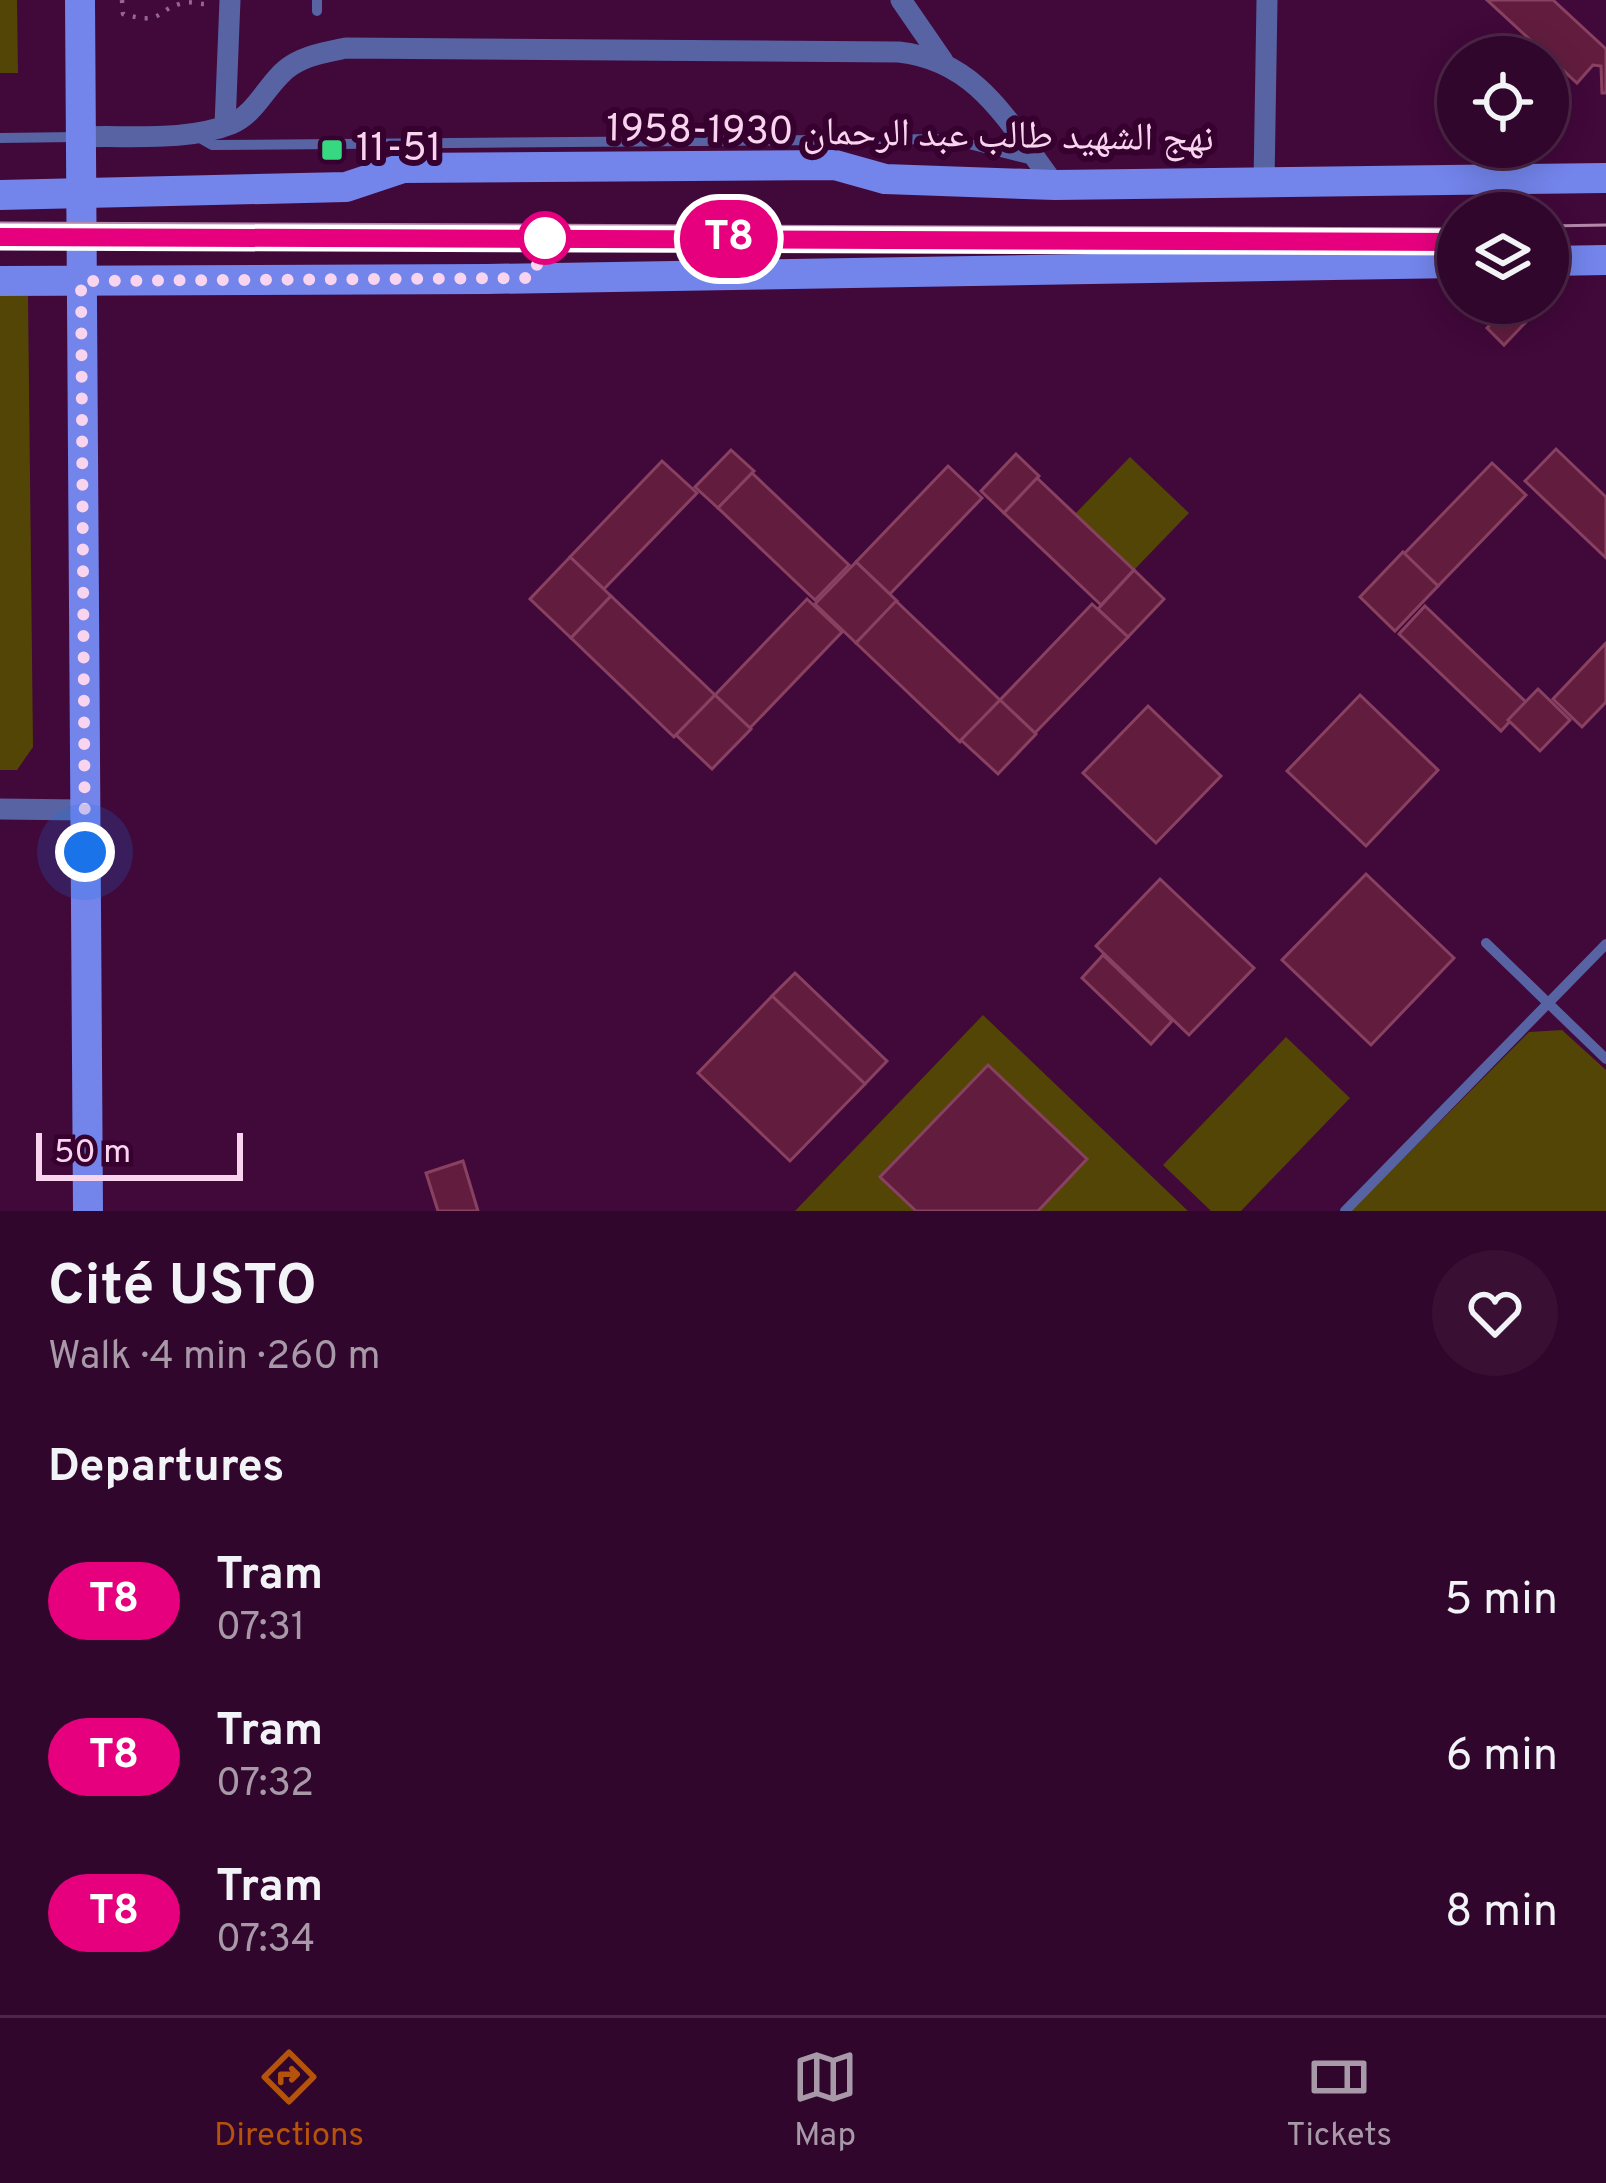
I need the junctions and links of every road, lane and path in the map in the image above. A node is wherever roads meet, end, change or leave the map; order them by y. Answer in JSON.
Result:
{"nodes":[{"id":1,"x":80,"y":0,"type":"edge"},
{"id":2,"x":122,"y":0,"type":"edge"},
{"id":3,"x":179,"y":0,"type":"edge"},
{"id":4,"x":230,"y":0,"type":"edge"},
{"id":5,"x":901,"y":0,"type":"edge"},
{"id":6,"x":1267,"y":0,"type":"edge"},
{"id":7,"x":943,"y":61,"type":"junction"},
{"id":8,"x":225,"y":125,"type":"junction"},
{"id":9,"x":191,"y":133,"type":"junction"},
{"id":10,"x":81,"y":137,"type":"junction"},
{"id":11,"x":0,"y":138,"type":"edge"},
{"id":12,"x":1046,"y":173,"type":"junction"},
{"id":13,"x":1606,"y":178,"type":"edge"},
{"id":14,"x":1264,"y":183,"type":"junction"},
{"id":15,"x":0,"y":195,"type":"edge"},
{"id":16,"x":81,"y":195,"type":"junction"},
{"id":17,"x":1606,"y":260,"type":"edge"},
{"id":18,"x":1569,"y":261,"type":"edge"},
{"id":19,"x":1437,"y":262,"type":"edge"},
{"id":20,"x":0,"y":281,"type":"edge"},
{"id":21,"x":81,"y":281,"type":"junction"},
{"id":22,"x":0,"y":809,"type":"edge"},
{"id":23,"x":84,"y":810,"type":"junction"},
{"id":24,"x":1486,"y":944,"type":"dead end"},
{"id":25,"x":1606,"y":944,"type":"edge"},
{"id":26,"x":1549,"y":1002,"type":"junction"},
{"id":27,"x":1606,"y":1059,"type":"edge"},
{"id":28,"x":88,"y":1211,"type":"edge"},
{"id":29,"x":1345,"y":1211,"type":"edge"}],
"edges":[{"from":1,"to":10,"type":"main road"},
{"from":2,"to":3,"type":"path"},
{"from":4,"to":8,"type":"street"},
{"from":5,"to":7,"type":"street"},
{"from":6,"to":14,"type":"street"},
{"from":7,"to":8,"type":"street"},
{"from":7,"to":12,"type":"street"},
{"from":8,"to":9,"type":"street"},
{"from":9,"to":10,"type":"street"},
{"from":9,"to":12,"type":"lane"},
{"from":10,"to":11,"type":"lane"},
{"from":10,"to":16,"type":"main road"},
{"from":12,"to":14,"type":"main road","name":"نهج الشهيد طالب عبد الرحمان 1930-1958"},
{"from":12,"to":16,"type":"main road","name":"نهج الشهيد طالب عبد الرحمان 1930-1958"},
{"from":13,"to":14,"type":"main road","name":"نهج الشهيد طالب عبد الرحمان 1930-1958"},
{"from":15,"to":16,"type":"main road","name":"نهج الشهيد طالب عبد الرحمان 1930-1958"},
{"from":16,"to":21,"type":"main road"},
{"from":17,"to":18,"type":"main road"},
{"from":19,"to":21,"type":"main road"},
{"from":20,"to":21,"type":"main road"},
{"from":21,"to":23,"type":"main road"},
{"from":22,"to":23,"type":"street"},
{"from":23,"to":28,"type":"main road"},
{"from":24,"to":26,"type":"lane"},
{"from":25,"to":26,"type":"lane"},
{"from":26,"to":27,"type":"lane"},
{"from":26,"to":29,"type":"lane"}]}
